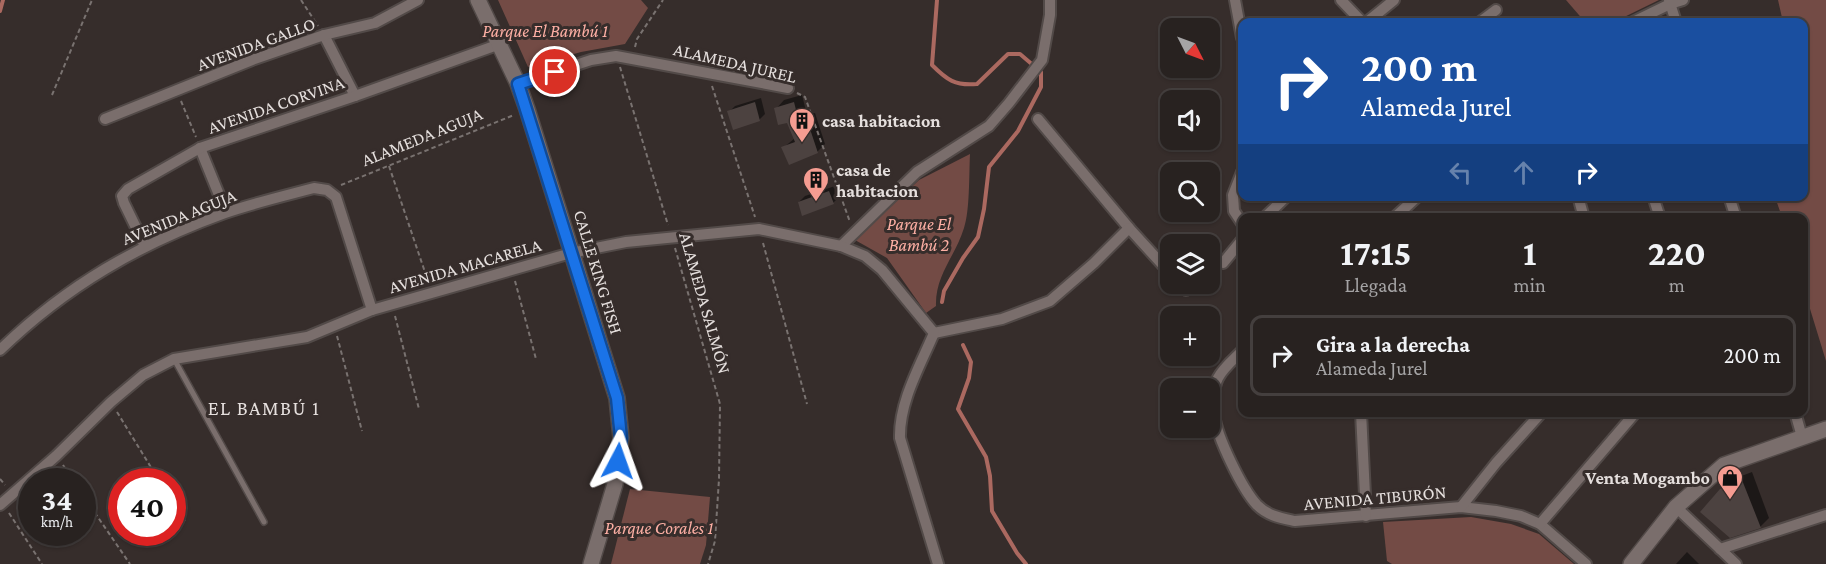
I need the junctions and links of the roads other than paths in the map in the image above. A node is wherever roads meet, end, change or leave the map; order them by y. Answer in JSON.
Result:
{"nodes":[{"id":1,"x":418,"y":0,"type":"edge"},
{"id":2,"x":478,"y":0,"type":"edge"},
{"id":3,"x":1050,"y":0,"type":"edge"},
{"id":4,"x":1235,"y":0,"type":"edge"},
{"id":5,"x":1341,"y":0,"type":"edge"},
{"id":6,"x":1394,"y":0,"type":"edge"},
{"id":7,"x":1683,"y":0,"type":"edge"},
{"id":8,"x":1670,"y":2,"type":"edge"},
{"id":9,"x":1496,"y":10,"type":"dead end"},
{"id":10,"x":1238,"y":18,"type":"edge"},
{"id":11,"x":1358,"y":18,"type":"edge"},
{"id":12,"x":1372,"y":18,"type":"edge"},
{"id":13,"x":1485,"y":18,"type":"edge"},
{"id":14,"x":1640,"y":18,"type":"edge"},
{"id":15,"x":1675,"y":18,"type":"edge"},
{"id":16,"x":324,"y":35,"type":"junction"},
{"id":17,"x":500,"y":44,"type":"junction"},
{"id":18,"x":518,"y":84,"type":"junction"},
{"id":19,"x":788,"y":88,"type":"road end"},
{"id":20,"x":355,"y":96,"type":"junction"},
{"id":21,"x":105,"y":119,"type":"dead end"},
{"id":22,"x":1038,"y":119,"type":"dead end"},
{"id":23,"x":200,"y":148,"type":"junction"},
{"id":24,"x":1238,"y":179,"type":"edge"},
{"id":25,"x":1282,"y":201,"type":"edge"},
{"id":26,"x":1413,"y":201,"type":"edge"},
{"id":27,"x":226,"y":212,"type":"junction"},
{"id":28,"x":1269,"y":213,"type":"edge"},
{"id":29,"x":1399,"y":213,"type":"edge"},
{"id":30,"x":1238,"y":217,"type":"edge"},
{"id":31,"x":1129,"y":228,"type":"junction"},
{"id":32,"x":1238,"y":245,"type":"edge"},
{"id":33,"x":145,"y":246,"type":"junction"},
{"id":34,"x":841,"y":246,"type":"junction"},
{"id":35,"x":571,"y":254,"type":"junction"},
{"id":36,"x":1160,"y":262,"type":"edge"},
{"id":37,"x":1223,"y":263,"type":"dead end"},
{"id":38,"x":372,"y":310,"type":"junction"},
{"id":39,"x":934,"y":333,"type":"junction"},
{"id":40,"x":0,"y":350,"type":"edge"},
{"id":41,"x":1238,"y":355,"type":"edge"},
{"id":42,"x":174,"y":359,"type":"junction"},
{"id":43,"x":1361,"y":417,"type":"edge"},
{"id":44,"x":1537,"y":417,"type":"edge"},
{"id":45,"x":1632,"y":417,"type":"edge"},
{"id":46,"x":1796,"y":417,"type":"edge"},
{"id":47,"x":1826,"y":429,"type":"edge"},
{"id":48,"x":1802,"y":437,"type":"junction"},
{"id":49,"x":1,"y":504,"type":"edge"},
{"id":50,"x":1461,"y":507,"type":"junction"},
{"id":51,"x":1676,"y":507,"type":"junction"},
{"id":52,"x":1826,"y":515,"type":"edge"},
{"id":53,"x":1366,"y":516,"type":"junction"},
{"id":54,"x":264,"y":522,"type":"dead end"},
{"id":55,"x":1540,"y":524,"type":"junction"},
{"id":56,"x":1720,"y":549,"type":"junction"},
{"id":57,"x":591,"y":564,"type":"edge"},
{"id":58,"x":938,"y":564,"type":"edge"},
{"id":59,"x":1586,"y":564,"type":"edge"},
{"id":60,"x":1631,"y":564,"type":"edge"},
{"id":61,"x":1736,"y":564,"type":"edge"}],
"edges":[{"from":1,"to":16,"type":"street","name":"AVENIDA GALLO"},
{"from":2,"to":17,"type":"street","name":"CALLE KING FISH"},
{"from":3,"to":34,"type":"street"},
{"from":4,"to":10,"type":"street"},
{"from":5,"to":11,"type":"street"},
{"from":6,"to":12,"type":"street"},
{"from":7,"to":8,"type":"street"},
{"from":8,"to":14,"type":"street"},
{"from":8,"to":15,"type":"street"},
{"from":9,"to":13,"type":"street"},
{"from":16,"to":20,"type":"street"},
{"from":16,"to":21,"type":"street","name":"AVENIDA GALLO"},
{"from":17,"to":18,"type":"street","name":"CALLE KING FISH"},
{"from":17,"to":20,"type":"street","name":"AVENIDA CORVINA"},
{"from":18,"to":19,"type":"street","name":"ALAMEDA JUREL"},
{"from":18,"to":35,"type":"street","name":"CALLE KING FISH"},
{"from":20,"to":23,"type":"street","name":"AVENIDA CORVINA"},
{"from":22,"to":31,"type":"street"},
{"from":23,"to":27,"type":"street"},
{"from":23,"to":33,"type":"street","name":"AVENIDA CORVINA"},
{"from":24,"to":30,"type":"street"},
{"from":25,"to":28,"type":"street"},
{"from":26,"to":29,"type":"street"},
{"from":27,"to":33,"type":"street","name":"AVENIDA AGUJA"},
{"from":27,"to":38,"type":"street","name":"AVENIDA AGUJA"},
{"from":31,"to":36,"type":"street"},
{"from":31,"to":39,"type":"street"},
{"from":32,"to":37,"type":"street"},
{"from":33,"to":40,"type":"street","name":"AVENIDA AGUJA"},
{"from":34,"to":35,"type":"street","name":"AVENIDA MACARELA"},
{"from":34,"to":39,"type":"street","name":"AVENIDA MACARELA"},
{"from":35,"to":38,"type":"street","name":"AVENIDA MACARELA"},
{"from":35,"to":57,"type":"street","name":"CALLE KING FISH"},
{"from":38,"to":42,"type":"street","name":"AVENIDA MACARELA"},
{"from":39,"to":58,"type":"street"},
{"from":41,"to":53,"type":"street","name":"AVENIDA TIBURÓN"},
{"from":42,"to":49,"type":"street","name":"AVENIDA MACARELA"},
{"from":42,"to":54,"type":"lane"},
{"from":43,"to":53,"type":"street"},
{"from":44,"to":50,"type":"street"},
{"from":45,"to":55,"type":"street"},
{"from":46,"to":48,"type":"street"},
{"from":47,"to":48,"type":"street"},
{"from":48,"to":51,"type":"street"},
{"from":50,"to":53,"type":"street","name":"AVENIDA TIBURÓN"},
{"from":50,"to":55,"type":"street","name":"AVENIDA TIBURÓN"},
{"from":51,"to":56,"type":"street"},
{"from":51,"to":60,"type":"street"},
{"from":52,"to":56,"type":"street"},
{"from":55,"to":59,"type":"street","name":"AVENIDA TIBURÓN"},
{"from":56,"to":61,"type":"street"}]}
